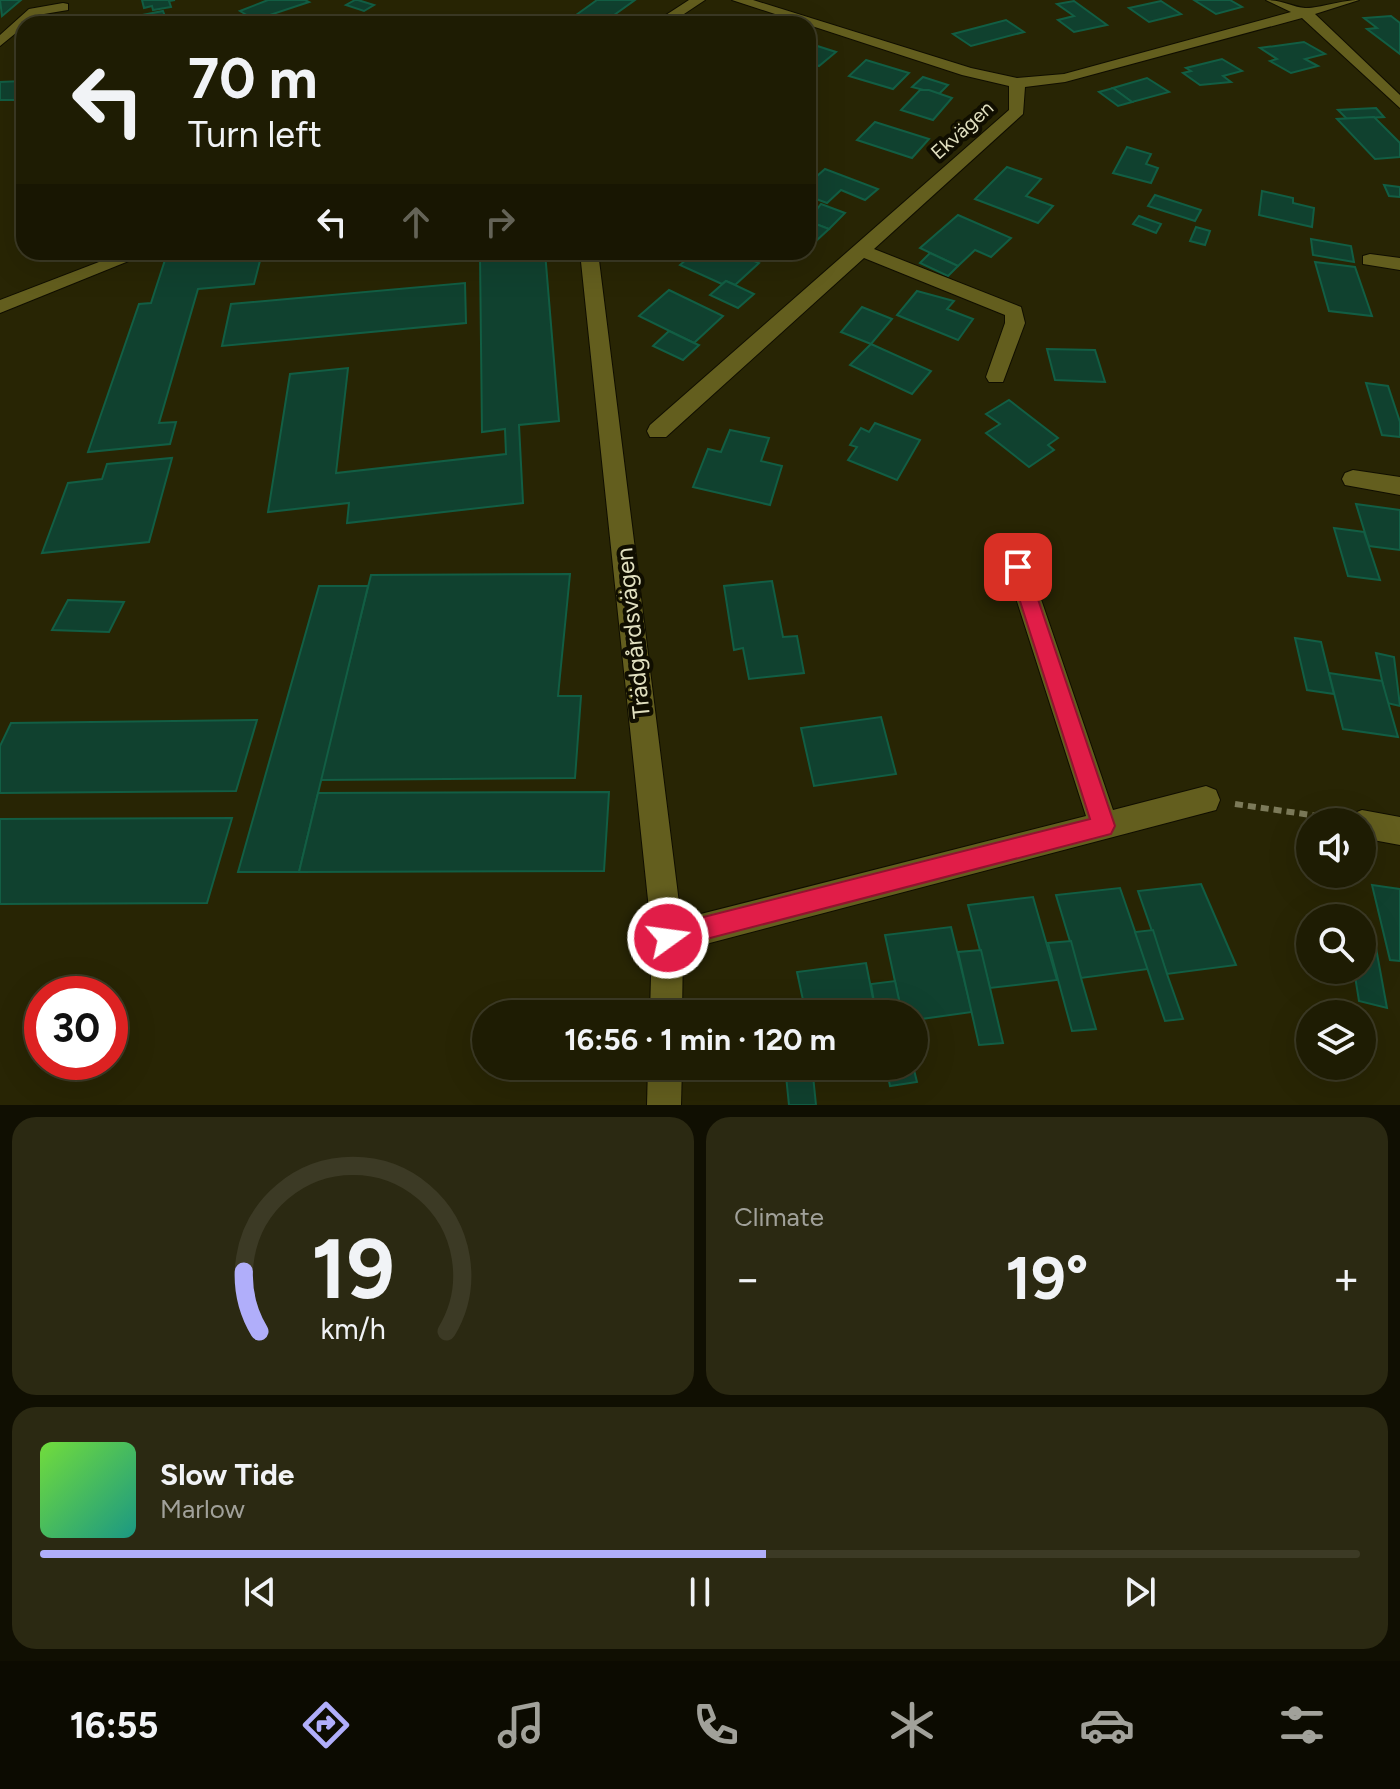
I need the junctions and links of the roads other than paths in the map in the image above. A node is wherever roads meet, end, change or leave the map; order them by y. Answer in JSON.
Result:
{"nodes":[{"id":1,"x":698,"y":0,"type":"edge"},
{"id":2,"x":739,"y":0,"type":"edge"},
{"id":3,"x":1273,"y":0,"type":"edge"},
{"id":4,"x":1352,"y":0,"type":"edge"},
{"id":5,"x":63,"y":7,"type":"dead end"},
{"id":6,"x":1305,"y":13,"type":"junction"},
{"id":7,"x":29,"y":16,"type":"edge"},
{"id":8,"x":672,"y":16,"type":"edge"},
{"id":9,"x":790,"y":16,"type":"edge"},
{"id":10,"x":816,"y":24,"type":"edge"},
{"id":11,"x":16,"y":28,"type":"edge"},
{"id":12,"x":0,"y":42,"type":"edge"},
{"id":13,"x":1017,"y":83,"type":"junction"},
{"id":14,"x":1400,"y":103,"type":"edge"},
{"id":15,"x":861,"y":250,"type":"junction"},
{"id":16,"x":121,"y":260,"type":"edge"},
{"id":17,"x":590,"y":260,"type":"edge"},
{"id":18,"x":1370,"y":260,"type":"dead end"},
{"id":19,"x":1400,"y":264,"type":"edge"},
{"id":20,"x":0,"y":307,"type":"edge"},
{"id":21,"x":996,"y":377,"type":"dead end"},
{"id":22,"x":658,"y":431,"type":"dead end"},
{"id":23,"x":1353,"y":479,"type":"dead end"},
{"id":24,"x":1400,"y":486,"type":"edge"},
{"id":25,"x":1018,"y":567,"type":"dead end"},
{"id":26,"x":1206,"y":800,"type":"road end"},
{"id":27,"x":1104,"y":826,"type":"junction"},
{"id":28,"x":1376,"y":826,"type":"edge"},
{"id":29,"x":1400,"y":831,"type":"edge"},
{"id":30,"x":668,"y":938,"type":"junction"},
{"id":31,"x":666,"y":1000,"type":"edge"},
{"id":32,"x":665,"y":1080,"type":"edge"},
{"id":33,"x":664,"y":1105,"type":"edge"}],
"edges":[{"from":1,"to":8,"type":"street"},
{"from":2,"to":9,"type":"street"},
{"from":3,"to":6,"type":"street"},
{"from":4,"to":6,"type":"street","name":"Ekvägen"},
{"from":5,"to":7,"type":"street"},
{"from":6,"to":13,"type":"street","name":"Ekvägen"},
{"from":6,"to":14,"type":"street"},
{"from":10,"to":13,"type":"street"},
{"from":11,"to":12,"type":"street"},
{"from":13,"to":15,"type":"street","name":"Ekvägen"},
{"from":15,"to":21,"type":"street"},
{"from":15,"to":22,"type":"street","name":"Ekvägen"},
{"from":16,"to":20,"type":"street"},
{"from":17,"to":30,"type":"street","name":"Trädgårdsvägen"},
{"from":18,"to":19,"type":"street"},
{"from":23,"to":24,"type":"street"},
{"from":25,"to":27,"type":"street"},
{"from":26,"to":27,"type":"street"},
{"from":27,"to":30,"type":"street"},
{"from":28,"to":29,"type":"street"},
{"from":30,"to":31,"type":"street","name":"Trädgårdsvägen"},
{"from":32,"to":33,"type":"street"}]}
